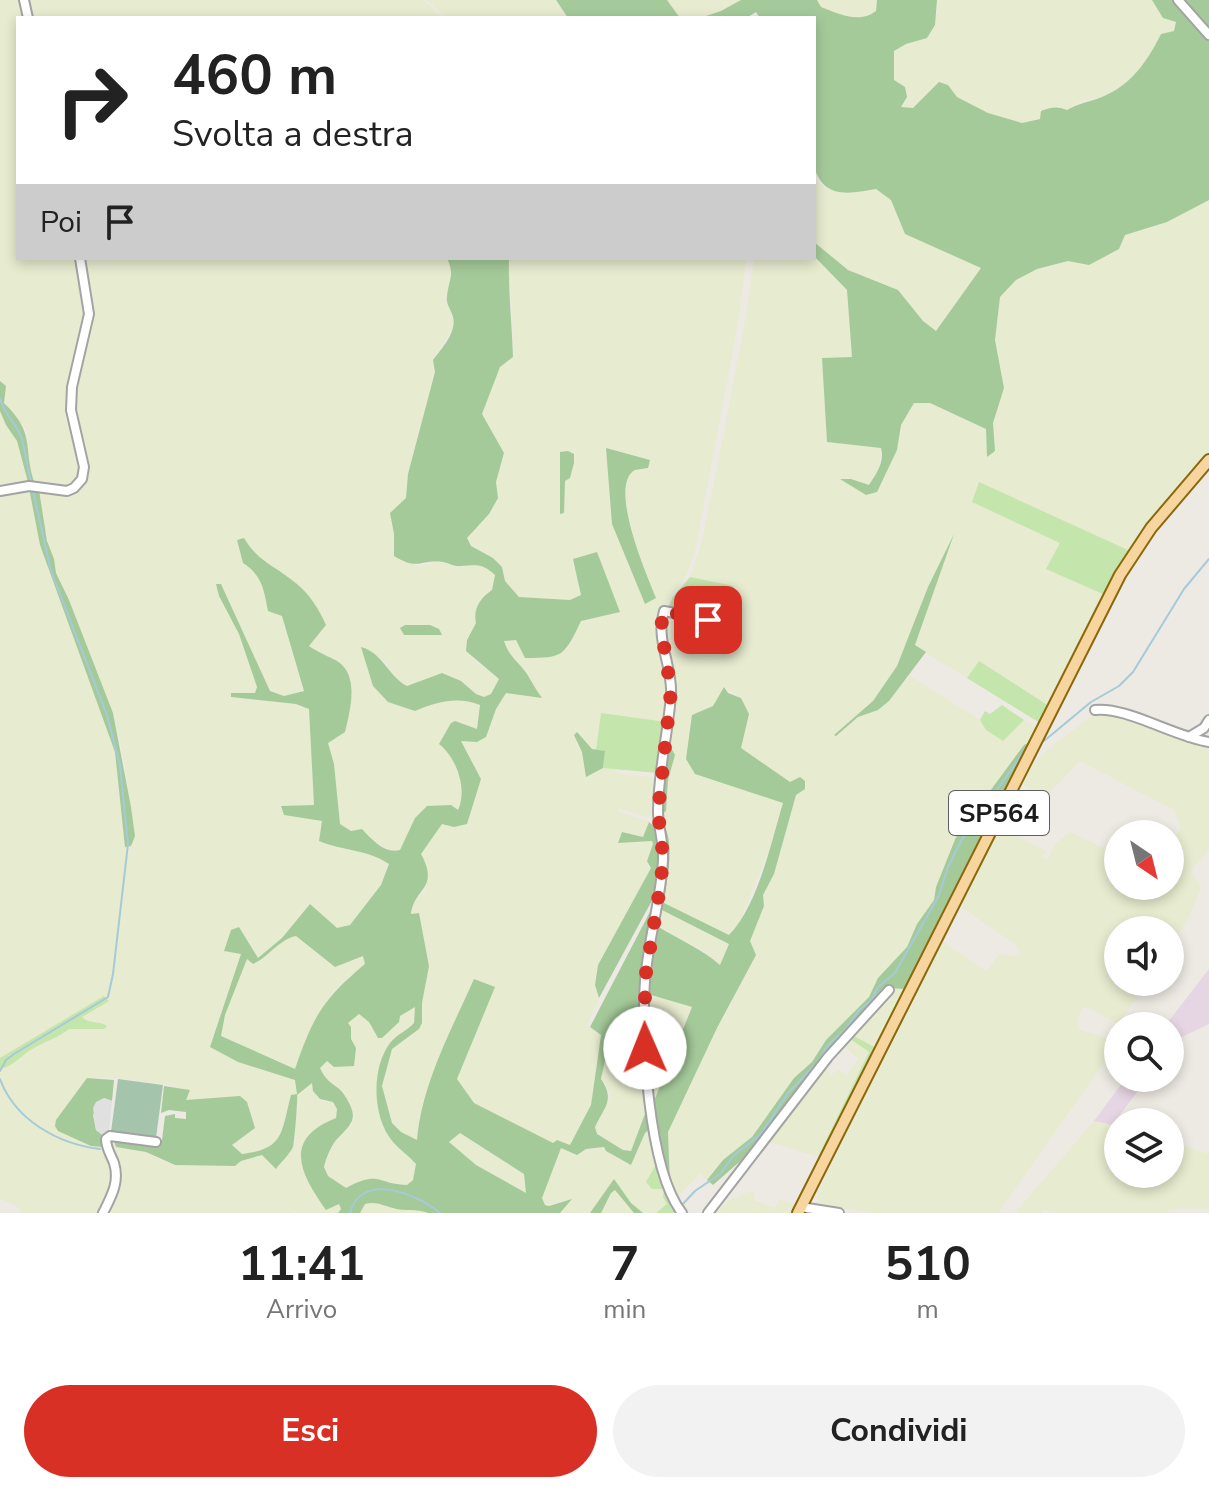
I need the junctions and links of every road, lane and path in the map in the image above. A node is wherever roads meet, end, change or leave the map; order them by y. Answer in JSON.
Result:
{"nodes":[{"id":1,"x":1178,"y":0,"type":"edge"},
{"id":2,"x":1209,"y":35,"type":"edge"},
{"id":3,"x":80,"y":260,"type":"edge"},
{"id":4,"x":1209,"y":460,"type":"edge"},
{"id":5,"x":0,"y":491,"type":"edge"},
{"id":6,"x":729,"y":623,"type":"dead end"},
{"id":7,"x":1095,"y":710,"type":"dead end"},
{"id":8,"x":1209,"y":720,"type":"edge"},
{"id":9,"x":1189,"y":738,"type":"junction"},
{"id":10,"x":1209,"y":742,"type":"edge"},
{"id":11,"x":889,"y":990,"type":"dead end"},
{"id":12,"x":156,"y":1142,"type":"dead end"},
{"id":13,"x":800,"y":1210,"type":"edge"},
{"id":14,"x":103,"y":1213,"type":"edge"},
{"id":15,"x":682,"y":1213,"type":"edge"},
{"id":16,"x":708,"y":1213,"type":"edge"},
{"id":17,"x":839,"y":1213,"type":"edge"}],
"edges":[{"from":1,"to":2,"type":"street"},
{"from":3,"to":5,"type":"street"},
{"from":4,"to":13,"type":"main road","number":"SP564"},
{"from":6,"to":15,"type":"street"},
{"from":7,"to":9,"type":"street"},
{"from":8,"to":9,"type":"street"},
{"from":9,"to":10,"type":"street"},
{"from":11,"to":16,"type":"street"},
{"from":12,"to":14,"type":"street"},
{"from":13,"to":17,"type":"street"}]}
